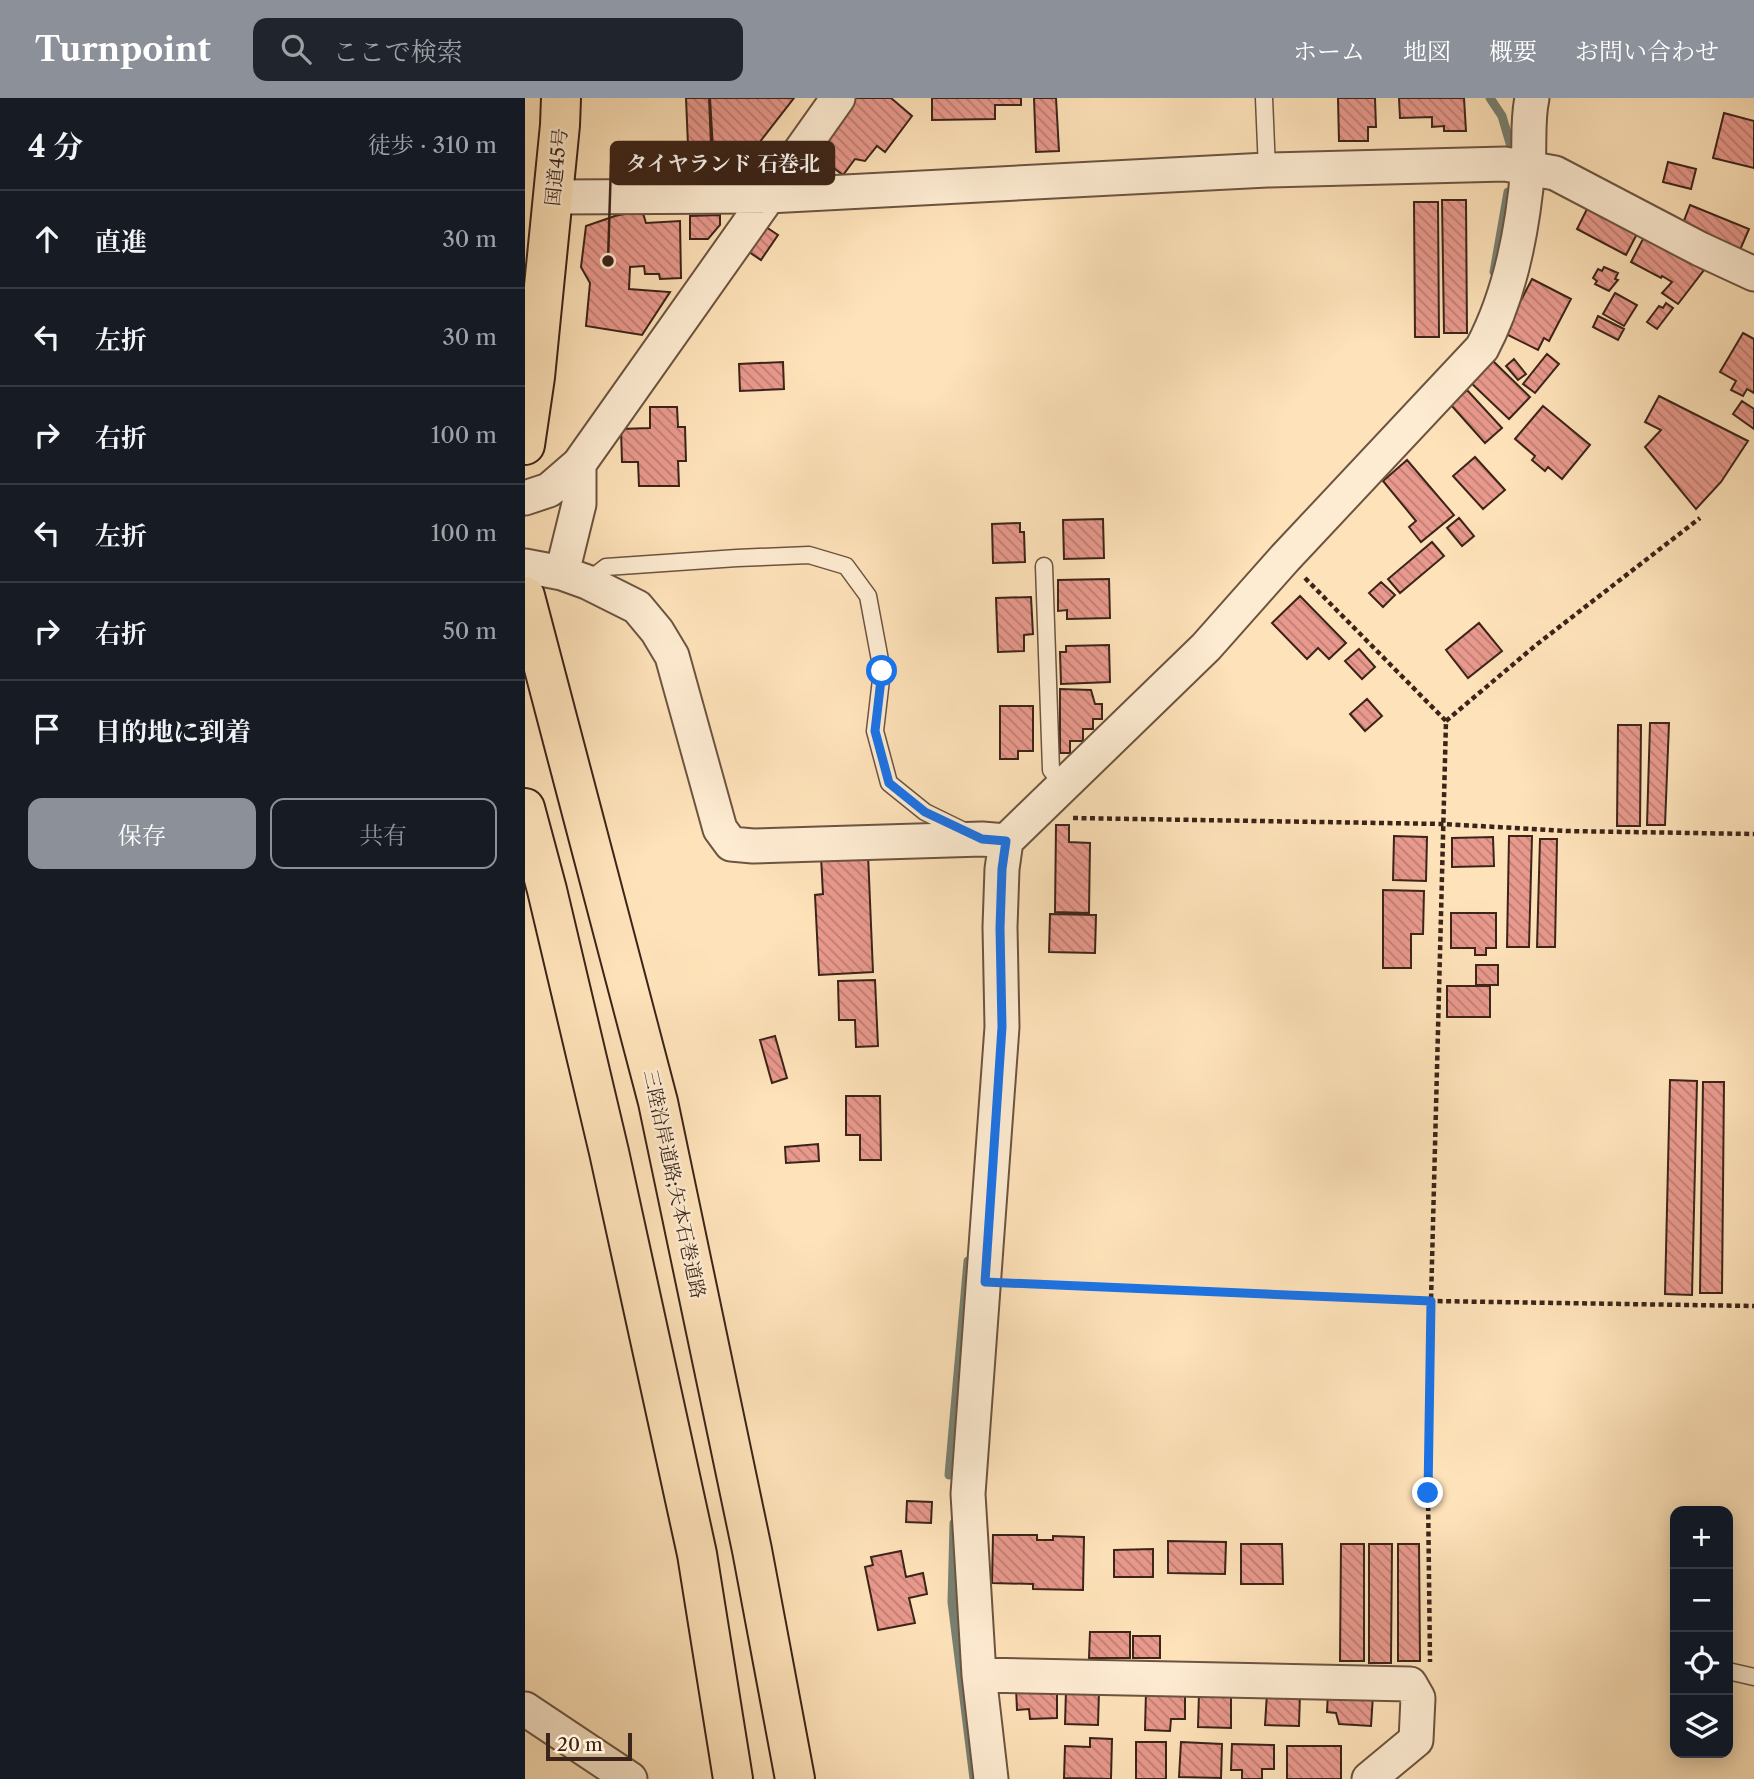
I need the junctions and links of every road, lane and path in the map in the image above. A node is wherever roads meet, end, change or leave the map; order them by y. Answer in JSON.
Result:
{"nodes":[{"id":1,"x":561,"y":98,"type":"edge"},
{"id":2,"x":838,"y":98,"type":"edge"},
{"id":3,"x":1264,"y":98,"type":"edge"},
{"id":4,"x":1532,"y":98,"type":"edge"},
{"id":5,"x":1528,"y":167,"type":"junction"},
{"id":6,"x":1266,"y":170,"type":"junction"},
{"id":7,"x":768,"y":196,"type":"junction"},
{"id":8,"x":542,"y":219,"type":"edge"},
{"id":9,"x":1754,"y":274,"type":"edge"},
{"id":10,"x":525,"y":445,"type":"edge"},
{"id":11,"x":579,"y":464,"type":"junction"},
{"id":12,"x":525,"y":498,"type":"edge"},
{"id":13,"x":1700,"y":518,"type":"dead end"},
{"id":14,"x":1285,"y":558,"type":"junction"},
{"id":15,"x":525,"y":566,"type":"edge"},
{"id":16,"x":1044,"y":566,"type":"dead end"},
{"id":17,"x":574,"y":578,"type":"junction"},
{"id":18,"x":525,"y":596,"type":"edge"},
{"id":19,"x":1446,"y":721,"type":"junction"},
{"id":20,"x":1064,"y":786,"type":"junction"},
{"id":21,"x":525,"y":808,"type":"edge"},
{"id":22,"x":1034,"y":812,"type":"junction"},
{"id":23,"x":1444,"y":824,"type":"junction"},
{"id":24,"x":1754,"y":834,"type":"edge"},
{"id":25,"x":994,"y":840,"type":"junction"},
{"id":26,"x":985,"y":1282,"type":"junction"},
{"id":27,"x":1431,"y":1301,"type":"junction"},
{"id":28,"x":1754,"y":1306,"type":"edge"},
{"id":29,"x":1733,"y":1672,"type":"edge"},
{"id":30,"x":979,"y":1675,"type":"junction"},
{"id":31,"x":1754,"y":1677,"type":"edge"},
{"id":32,"x":1410,"y":1684,"type":"junction"},
{"id":33,"x":525,"y":1709,"type":"edge"},
{"id":34,"x":630,"y":1779,"type":"edge"},
{"id":35,"x":733,"y":1779,"type":"edge"},
{"id":36,"x":795,"y":1779,"type":"edge"},
{"id":37,"x":991,"y":1779,"type":"edge"},
{"id":38,"x":1369,"y":1779,"type":"edge"}],
"edges":[{"from":1,"to":8,"type":"highway","name":"国道45号"},
{"from":2,"to":7,"type":"street"},
{"from":3,"to":6,"type":"lane"},
{"from":4,"to":5,"type":"street"},
{"from":5,"to":6,"type":"street"},
{"from":5,"to":9,"type":"street"},
{"from":5,"to":14,"type":"street"},
{"from":6,"to":7,"type":"street"},
{"from":7,"to":8,"type":"street"},
{"from":7,"to":11,"type":"street"},
{"from":8,"to":10,"type":"highway","name":"国道45号"},
{"from":11,"to":12,"type":"street"},
{"from":11,"to":17,"type":"street"},
{"from":13,"to":19,"type":"path"},
{"from":14,"to":19,"type":"path"},
{"from":14,"to":20,"type":"street"},
{"from":15,"to":17,"type":"street"},
{"from":16,"to":20,"type":"lane"},
{"from":17,"to":25,"type":"street"},
{"from":17,"to":25,"type":"lane"},
{"from":18,"to":36,"type":"highway","name":"三陸沿岸道路;矢本石巻道路"},
{"from":19,"to":23,"type":"path"},
{"from":20,"to":22,"type":"street"},
{"from":21,"to":35,"type":"highway"},
{"from":22,"to":23,"type":"path"},
{"from":22,"to":25,"type":"street"},
{"from":23,"to":24,"type":"path"},
{"from":23,"to":27,"type":"path"},
{"from":25,"to":26,"type":"street"},
{"from":26,"to":27,"type":"path"},
{"from":26,"to":30,"type":"street"},
{"from":27,"to":28,"type":"path"},
{"from":27,"to":32,"type":"path"},
{"from":29,"to":31,"type":"lane"},
{"from":30,"to":32,"type":"street"},
{"from":30,"to":37,"type":"street"},
{"from":32,"to":38,"type":"street"},
{"from":33,"to":34,"type":"street"}]}
